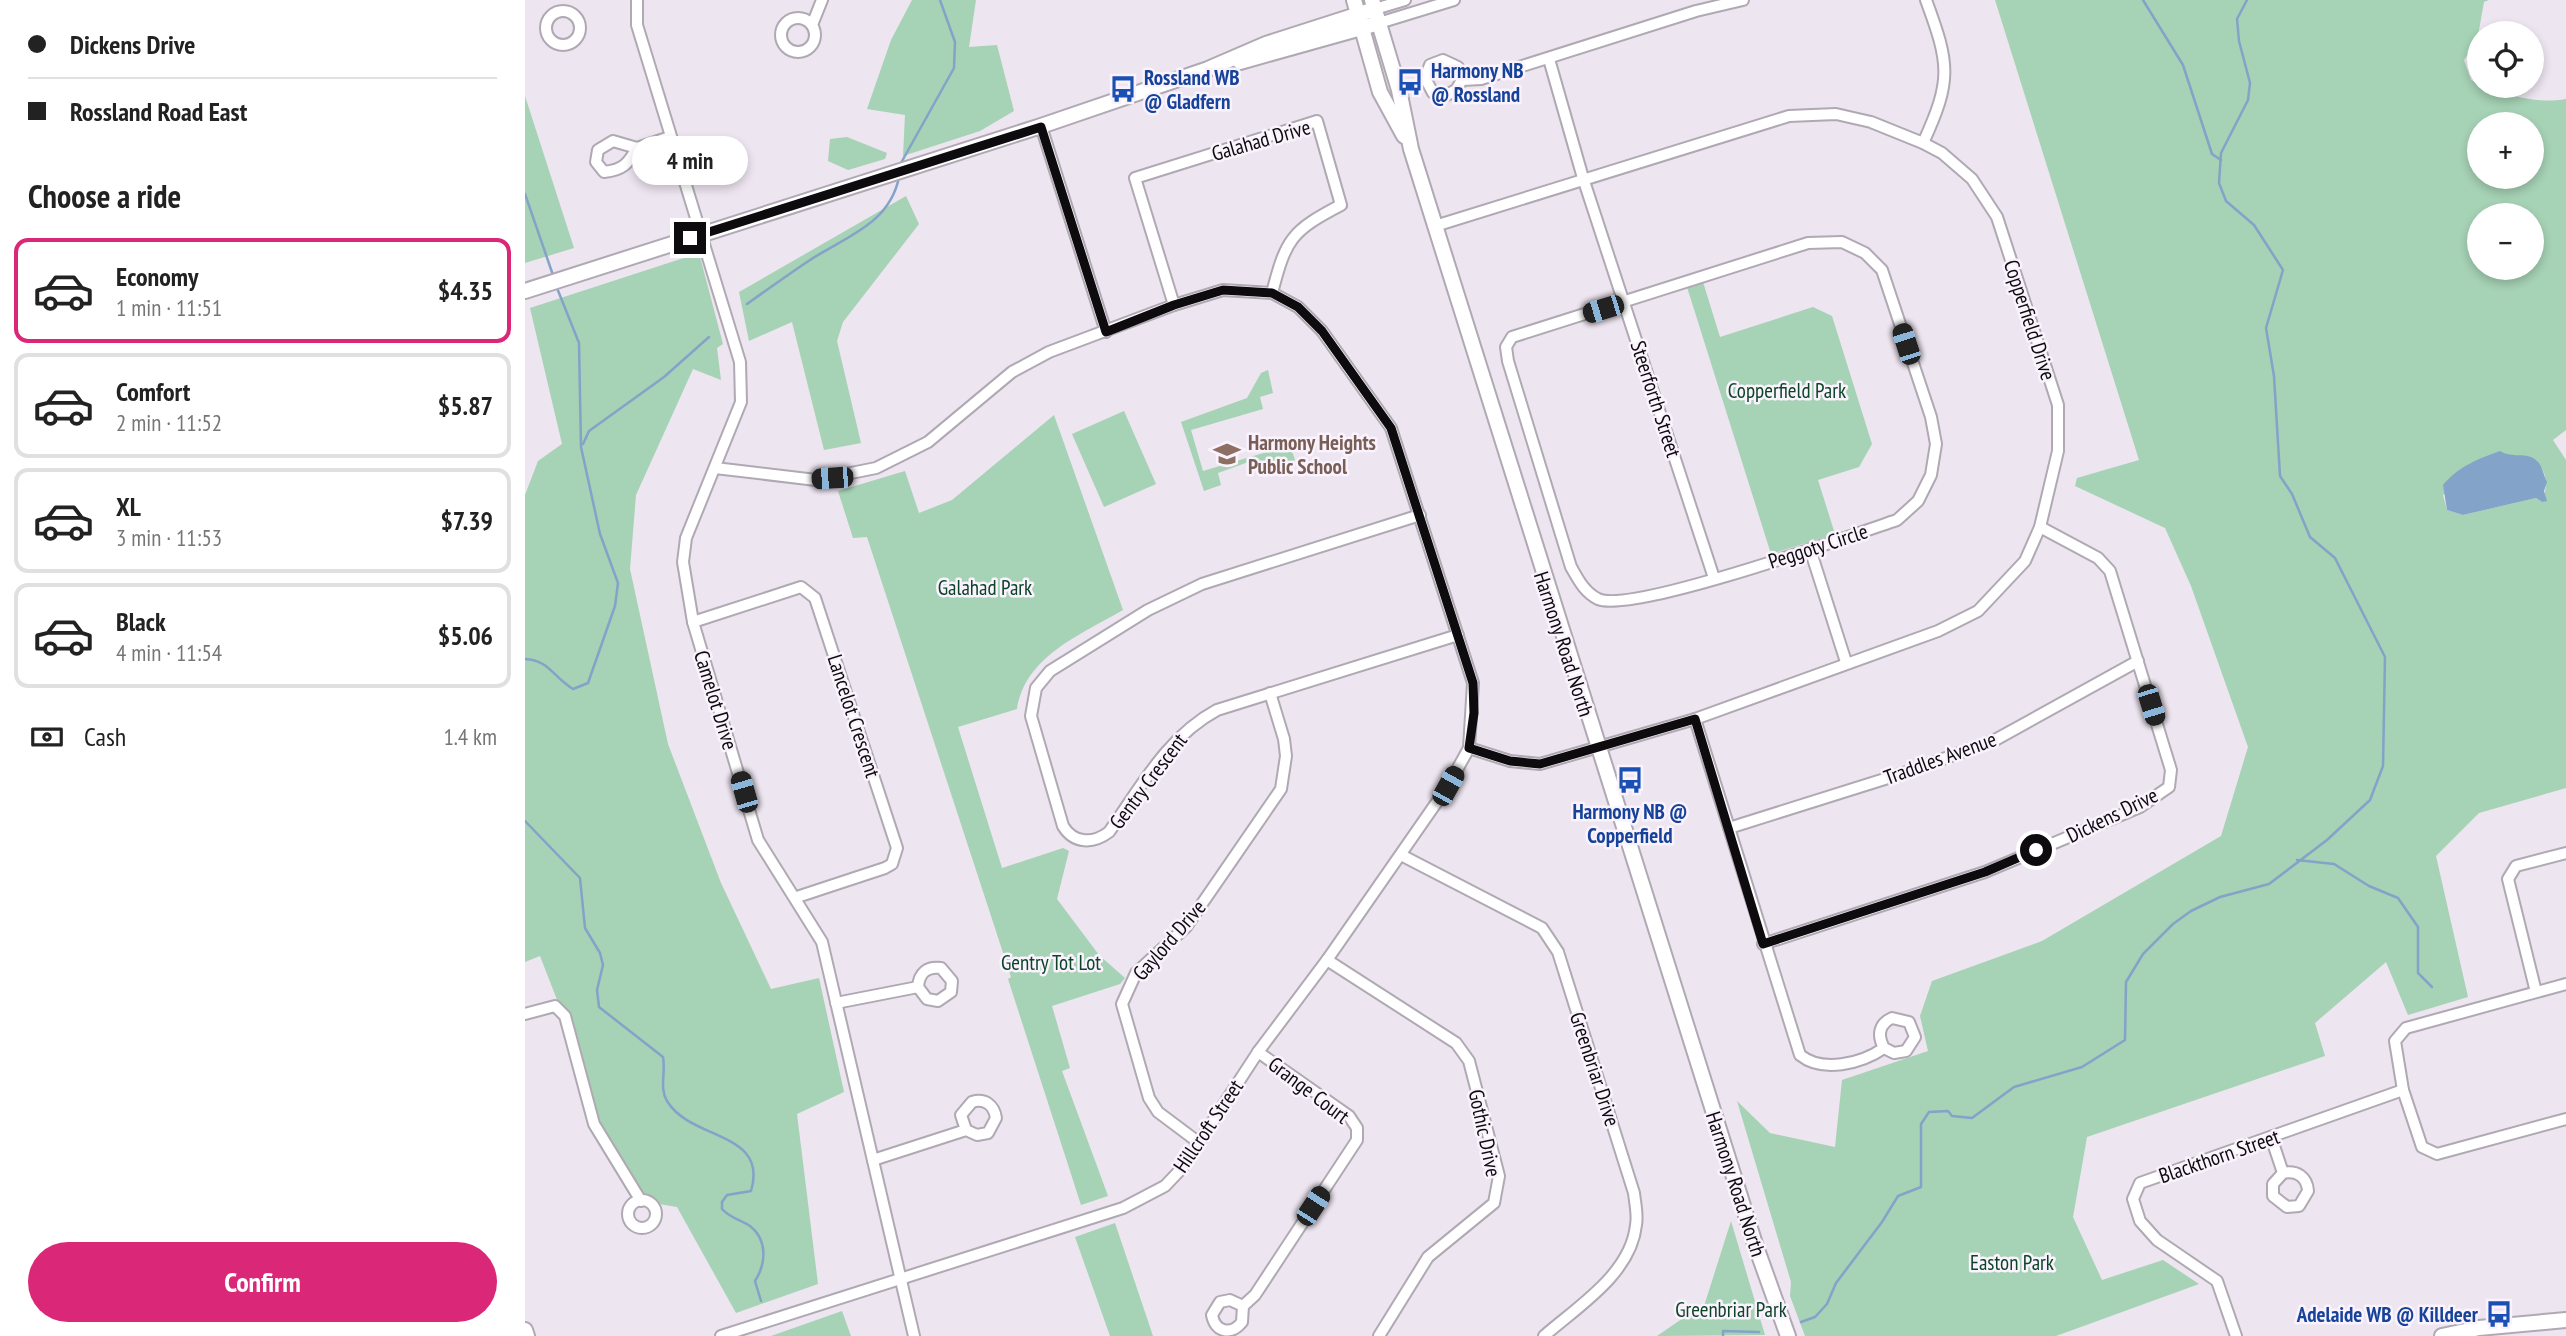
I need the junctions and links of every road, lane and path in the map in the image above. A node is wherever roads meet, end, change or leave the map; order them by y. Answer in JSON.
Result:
{"nodes":[{"id":1,"x":637,"y":0,"type":"edge"},
{"id":2,"x":822,"y":0,"type":"edge"},
{"id":3,"x":1405,"y":0,"type":"edge"},
{"id":4,"x":1454,"y":0,"type":"edge"},
{"id":5,"x":1743,"y":0,"type":"edge"},
{"id":6,"x":1926,"y":0,"type":"edge"},
{"id":7,"x":1375,"y":11,"type":"edge"},
{"id":8,"x":1358,"y":14,"type":"edge"},
{"id":9,"x":812,"y":25,"type":"dead end"},
{"id":10,"x":1549,"y":59,"type":"junction"},
{"id":11,"x":1462,"y":80,"type":"dead end"},
{"id":12,"x":1041,"y":127,"type":"junction"},
{"id":13,"x":670,"y":137,"type":"junction"},
{"id":14,"x":1923,"y":143,"type":"junction"},
{"id":15,"x":637,"y":148,"type":"dead end"},
{"id":16,"x":1411,"y":149,"type":"junction"},
{"id":17,"x":1583,"y":178,"type":"junction"},
{"id":18,"x":1435,"y":226,"type":"junction"},
{"id":19,"x":703,"y":234,"type":"junction"},
{"id":20,"x":525,"y":290,"type":"edge"},
{"id":21,"x":1272,"y":293,"type":"junction"},
{"id":22,"x":1626,"y":302,"type":"junction"},
{"id":23,"x":1174,"y":305,"type":"junction"},
{"id":24,"x":1106,"y":332,"type":"junction"},
{"id":25,"x":715,"y":468,"type":"junction"},
{"id":26,"x":1420,"y":515,"type":"junction"},
{"id":27,"x":2041,"y":527,"type":"junction"},
{"id":28,"x":1810,"y":549,"type":"junction"},
{"id":29,"x":1714,"y":578,"type":"junction"},
{"id":30,"x":693,"y":622,"type":"junction"},
{"id":31,"x":1458,"y":635,"type":"junction"},
{"id":32,"x":2138,"y":661,"type":"junction"},
{"id":33,"x":1846,"y":662,"type":"junction"},
{"id":34,"x":1270,"y":693,"type":"junction"},
{"id":35,"x":1695,"y":719,"type":"junction"},
{"id":36,"x":1469,"y":748,"type":"junction"},
{"id":37,"x":1598,"y":749,"type":"junction"},
{"id":38,"x":1730,"y":828,"type":"junction"},
{"id":39,"x":2566,"y":853,"type":"edge"},
{"id":40,"x":1401,"y":855,"type":"junction"},
{"id":41,"x":797,"y":897,"type":"junction"},
{"id":42,"x":1763,"y":944,"type":"junction"},
{"id":43,"x":1327,"y":960,"type":"junction"},
{"id":44,"x":2566,"y":984,"type":"edge"},
{"id":45,"x":918,"y":987,"type":"dead end"},
{"id":46,"x":2536,"y":992,"type":"junction"},
{"id":47,"x":836,"y":1003,"type":"junction"},
{"id":48,"x":525,"y":1014,"type":"edge"},
{"id":49,"x":1884,"y":1048,"type":"dead end"},
{"id":50,"x":1258,"y":1052,"type":"junction"},
{"id":51,"x":2403,"y":1090,"type":"junction"},
{"id":52,"x":2566,"y":1119,"type":"edge"},
{"id":53,"x":966,"y":1130,"type":"dead end"},
{"id":54,"x":2271,"y":1137,"type":"junction"},
{"id":55,"x":1198,"y":1142,"type":"junction"},
{"id":56,"x":873,"y":1160,"type":"junction"},
{"id":57,"x":2283,"y":1173,"type":"dead end"},
{"id":58,"x":641,"y":1200,"type":"dead end"},
{"id":59,"x":898,"y":1279,"type":"junction"},
{"id":60,"x":1243,"y":1306,"type":"dead end"},
{"id":61,"x":2566,"y":1320,"type":"edge"},
{"id":62,"x":525,"y":1330,"type":"edge"},
{"id":63,"x":2480,"y":1332,"type":"edge"},
{"id":64,"x":527,"y":1336,"type":"edge"},
{"id":65,"x":721,"y":1336,"type":"edge"},
{"id":66,"x":914,"y":1336,"type":"edge"},
{"id":67,"x":1379,"y":1336,"type":"edge"},
{"id":68,"x":1544,"y":1336,"type":"edge"},
{"id":69,"x":1788,"y":1336,"type":"edge"},
{"id":70,"x":2236,"y":1336,"type":"edge"},
{"id":71,"x":2442,"y":1336,"type":"edge"}],
"edges":[{"from":1,"to":13,"type":"street","name":"Camelot Drive"},
{"from":2,"to":9,"type":"street"},
{"from":3,"to":7,"type":"street"},
{"from":4,"to":7,"type":"street"},
{"from":5,"to":10,"type":"street"},
{"from":6,"to":14,"type":"street"},
{"from":7,"to":8,"type":"main road"},
{"from":7,"to":16,"type":"main road","name":"Harmony Road North"},
{"from":8,"to":12,"type":"main road"},
{"from":8,"to":16,"type":"main road","name":"Harmony Road North"},
{"from":10,"to":11,"type":"street"},
{"from":10,"to":17,"type":"street","name":"Steerforth Street"},
{"from":12,"to":19,"type":"main road"},
{"from":12,"to":24,"type":"street"},
{"from":13,"to":15,"type":"street"},
{"from":13,"to":19,"type":"street","name":"Camelot Drive"},
{"from":14,"to":17,"type":"street","name":"Copperfield Drive"},
{"from":14,"to":27,"type":"street","name":"Copperfield Drive"},
{"from":16,"to":18,"type":"main road","name":"Harmony Road North"},
{"from":17,"to":18,"type":"street","name":"Copperfield Drive"},
{"from":17,"to":22,"type":"street","name":"Steerforth Street"},
{"from":18,"to":37,"type":"main road","name":"Harmony Road North"},
{"from":19,"to":20,"type":"main road"},
{"from":19,"to":25,"type":"street","name":"Camelot Drive"},
{"from":21,"to":23,"type":"street"},
{"from":21,"to":23,"type":"street","name":"Galahad Drive"},
{"from":21,"to":26,"type":"street"},
{"from":22,"to":28,"type":"street","name":"Peggoty Circle"},
{"from":22,"to":29,"type":"street","name":"Steerforth Street"},
{"from":22,"to":29,"type":"street","name":"Peggoty Circle"},
{"from":23,"to":24,"type":"street"},
{"from":24,"to":25,"type":"street"},
{"from":25,"to":30,"type":"street","name":"Camelot Drive"},
{"from":26,"to":31,"type":"street"},
{"from":26,"to":34,"type":"street","name":"Gentry Crescent"},
{"from":27,"to":32,"type":"street","name":"Dickens Drive"},
{"from":27,"to":33,"type":"street","name":"Copperfield Drive"},
{"from":28,"to":29,"type":"street","name":"Peggoty Circle"},
{"from":28,"to":33,"type":"street"},
{"from":30,"to":41,"type":"street","name":"Camelot Drive"},
{"from":30,"to":41,"type":"street","name":"Lancelot Crescent"},
{"from":31,"to":34,"type":"street","name":"Gentry Crescent"},
{"from":31,"to":36,"type":"street"},
{"from":32,"to":38,"type":"street","name":"Traddles Avenue"},
{"from":32,"to":42,"type":"street","name":"Dickens Drive"},
{"from":33,"to":35,"type":"street","name":"Copperfield Drive"},
{"from":34,"to":55,"type":"street","name":"Gaylord Drive"},
{"from":35,"to":37,"type":"street","name":"Copperfield Drive"},
{"from":35,"to":38,"type":"street"},
{"from":36,"to":37,"type":"street","name":"Copperfield Drive"},
{"from":36,"to":40,"type":"street","name":"Hillcroft Street"},
{"from":37,"to":69,"type":"main road","name":"Harmony Road North"},
{"from":38,"to":42,"type":"street"},
{"from":39,"to":46,"type":"street"},
{"from":40,"to":43,"type":"street","name":"Hillcroft Street"},
{"from":40,"to":68,"type":"street","name":"Greenbriar Drive"},
{"from":41,"to":47,"type":"street","name":"Camelot Drive"},
{"from":42,"to":49,"type":"street"},
{"from":43,"to":50,"type":"street","name":"Hillcroft Street"},
{"from":43,"to":67,"type":"street","name":"Gothic Drive"},
{"from":44,"to":46,"type":"street"},
{"from":45,"to":47,"type":"street"},
{"from":46,"to":51,"type":"street"},
{"from":47,"to":56,"type":"street","name":"Camelot Drive"},
{"from":48,"to":58,"type":"street"},
{"from":50,"to":55,"type":"street","name":"Hillcroft Street"},
{"from":50,"to":60,"type":"street","name":"Grange Court"},
{"from":51,"to":52,"type":"street"},
{"from":51,"to":54,"type":"street","name":"Blackthorn Street"},
{"from":53,"to":56,"type":"street"},
{"from":54,"to":57,"type":"street"},
{"from":54,"to":70,"type":"street","name":"Blackthorn Street"},
{"from":55,"to":59,"type":"street","name":"Hillcroft Street"},
{"from":56,"to":59,"type":"street","name":"Camelot Drive"},
{"from":59,"to":65,"type":"street","name":"Hillcroft Street"},
{"from":59,"to":66,"type":"street","name":"Camelot Drive"},
{"from":61,"to":63,"type":"main road"},
{"from":62,"to":64,"type":"main road"},
{"from":63,"to":71,"type":"main road"}]}
